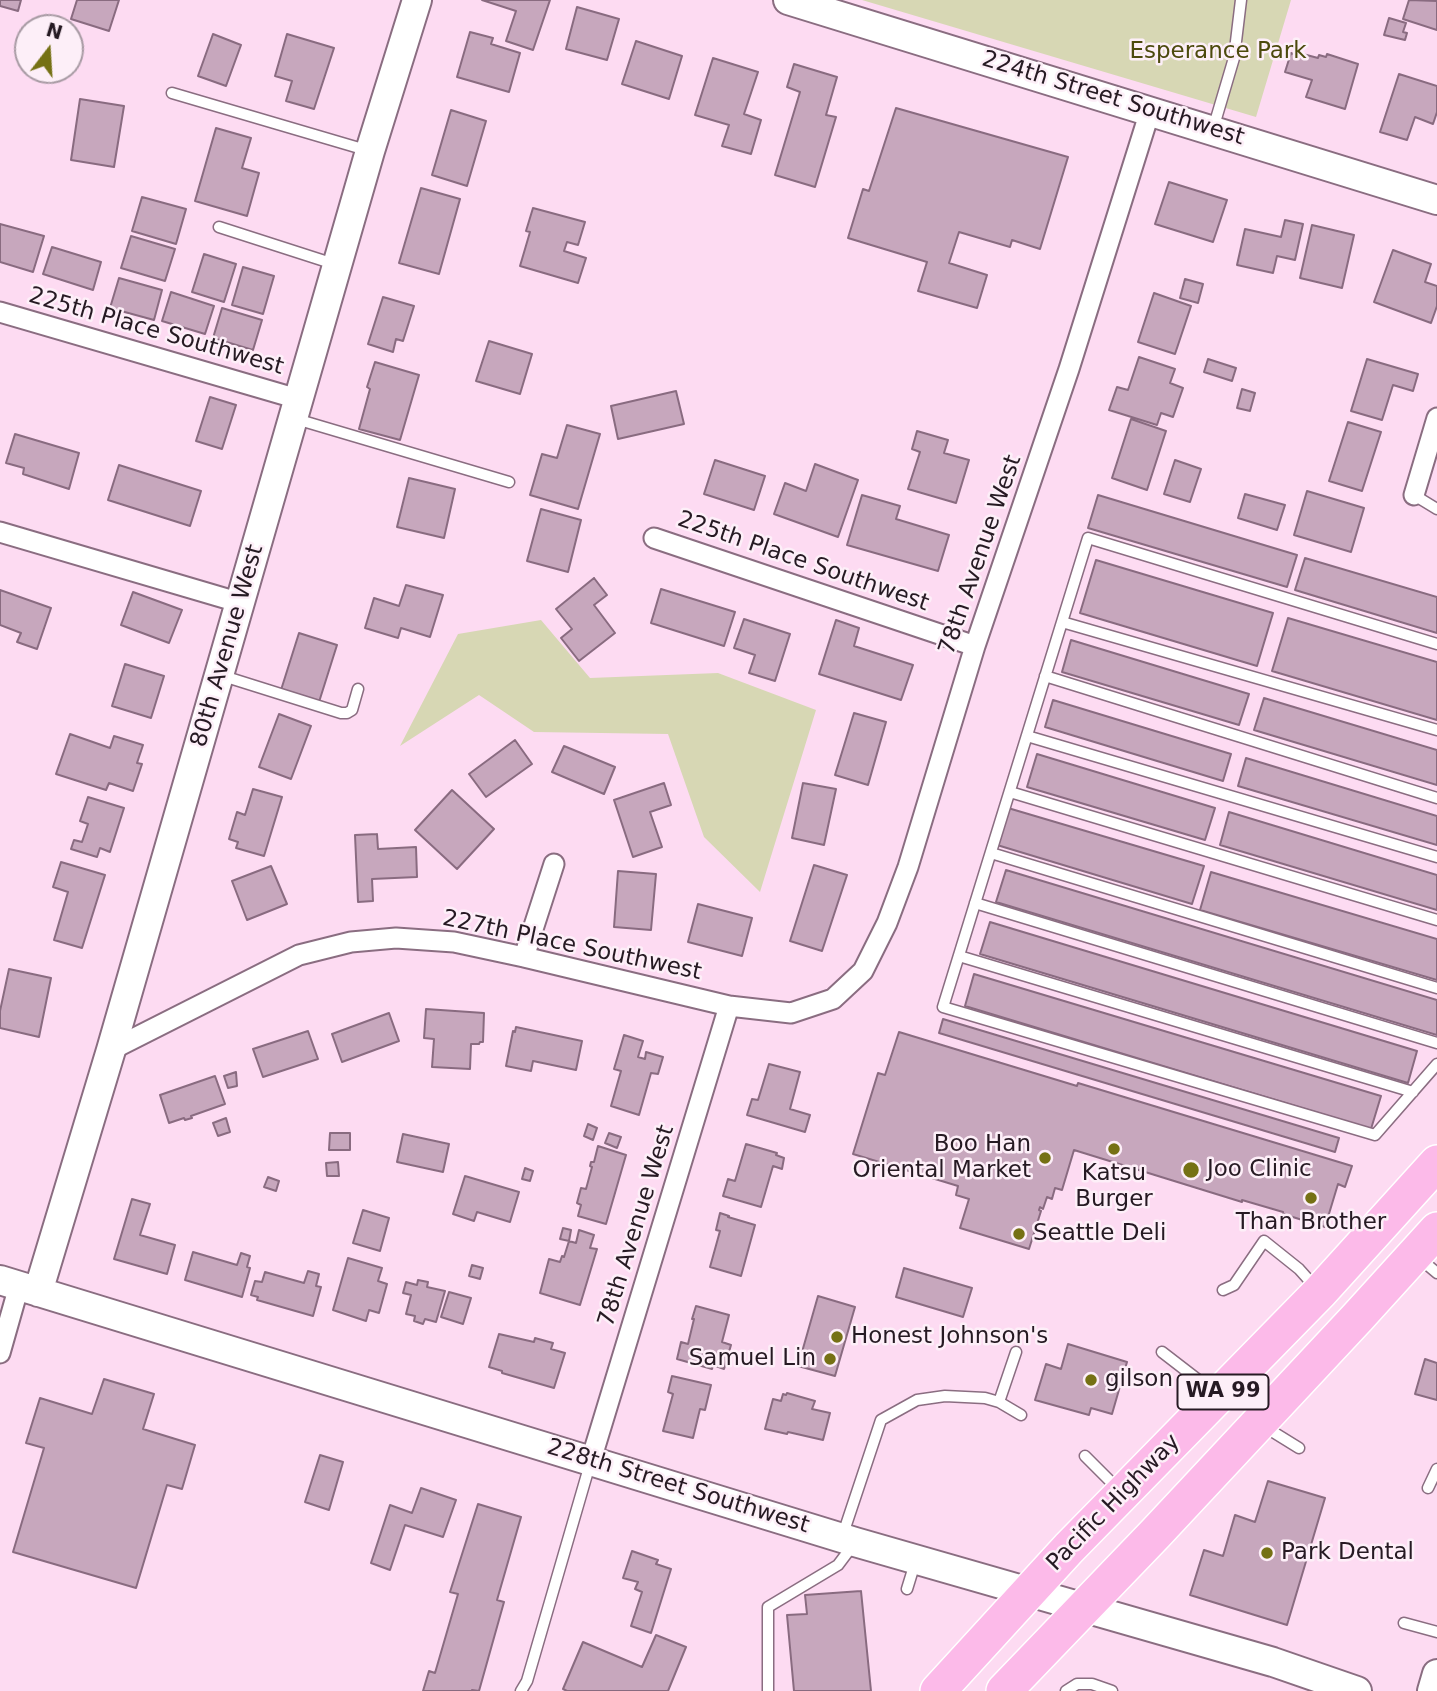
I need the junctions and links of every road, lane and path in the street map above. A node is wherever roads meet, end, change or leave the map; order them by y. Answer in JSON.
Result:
{"nodes":[{"id":1,"x":417,"y":0,"type":"edge"},
{"id":2,"x":788,"y":0,"type":"edge"},
{"id":3,"x":1241,"y":0,"type":"edge"},
{"id":4,"x":172,"y":93,"type":"dead end"},
{"id":5,"x":1150,"y":111,"type":"junction"},
{"id":6,"x":1213,"y":130,"type":"junction"},
{"id":7,"x":370,"y":151,"type":"junction"},
{"id":8,"x":1437,"y":200,"type":"edge"},
{"id":9,"x":219,"y":227,"type":"dead end"},
{"id":10,"x":338,"y":265,"type":"junction"},
{"id":11,"x":0,"y":312,"type":"edge"},
{"id":12,"x":295,"y":409,"type":"junction"},
{"id":13,"x":1437,"y":418,"type":"edge"},
{"id":14,"x":509,"y":482,"type":"dead end"},
{"id":15,"x":1414,"y":495,"type":"joint"},
{"id":16,"x":1437,"y":509,"type":"edge"},
{"id":17,"x":0,"y":532,"type":"edge"},
{"id":18,"x":654,"y":538,"type":"dead end"},
{"id":19,"x":241,"y":603,"type":"junction"},
{"id":20,"x":1062,"y":622,"type":"junction"},
{"id":21,"x":1437,"y":644,"type":"edge"},
{"id":22,"x":975,"y":646,"type":"junction"},
{"id":23,"x":219,"y":675,"type":"junction"},
{"id":24,"x":1045,"y":677,"type":"junction"},
{"id":25,"x":358,"y":689,"type":"dead end"},
{"id":26,"x":1437,"y":730,"type":"edge"},
{"id":27,"x":1027,"y":736,"type":"junction"},
{"id":28,"x":1010,"y":792,"type":"junction"},
{"id":29,"x":1437,"y":798,"type":"edge"},
{"id":30,"x":991,"y":853,"type":"junction"},
{"id":31,"x":1437,"y":858,"type":"edge"},
{"id":32,"x":554,"y":864,"type":"dead end"},
{"id":33,"x":975,"y":903,"type":"junction"},
{"id":34,"x":1437,"y":919,"type":"edge"},
{"id":35,"x":959,"y":956,"type":"junction"},
{"id":36,"x":524,"y":957,"type":"junction"},
{"id":37,"x":1437,"y":988,"type":"edge"},
{"id":38,"x":833,"y":999,"type":"joint"},
{"id":39,"x":729,"y":1006,"type":"junction"},
{"id":40,"x":1437,"y":1044,"type":"edge"},
{"id":41,"x":111,"y":1050,"type":"junction"},
{"id":42,"x":1437,"y":1065,"type":"edge"},
{"id":43,"x":1413,"y":1092,"type":"junction"},
{"id":44,"x":1437,"y":1163,"type":"edge"},
{"id":45,"x":1430,"y":1253,"type":"edge"},
{"id":46,"x":19,"y":1286,"type":"edge"},
{"id":47,"x":1223,"y":1290,"type":"dead end"},
{"id":48,"x":1320,"y":1292,"type":"junction"},
{"id":49,"x":1162,"y":1352,"type":"dead end"},
{"id":50,"x":0,"y":1353,"type":"edge"},
{"id":51,"x":1016,"y":1353,"type":"dead end"},
{"id":52,"x":1218,"y":1397,"type":"junction"},
{"id":53,"x":999,"y":1402,"type":"junction"},
{"id":54,"x":1021,"y":1415,"type":"dead end"},
{"id":55,"x":1259,"y":1423,"type":"junction"},
{"id":56,"x":1299,"y":1448,"type":"dead end"},
{"id":57,"x":1085,"y":1456,"type":"dead end"},
{"id":58,"x":591,"y":1460,"type":"junction"},
{"id":59,"x":1437,"y":1469,"type":"edge"},
{"id":60,"x":1428,"y":1488,"type":"dead end"},
{"id":61,"x":1122,"y":1494,"type":"junction"},
{"id":62,"x":848,"y":1540,"type":"junction"},
{"id":63,"x":917,"y":1559,"type":"junction"},
{"id":64,"x":908,"y":1588,"type":"dead end"},
{"id":65,"x":1027,"y":1592,"type":"junction"},
{"id":66,"x":1083,"y":1608,"type":"junction"},
{"id":67,"x":1404,"y":1623,"type":"dead end"},
{"id":68,"x":1437,"y":1632,"type":"edge"},
{"id":69,"x":1437,"y":1674,"type":"edge"},
{"id":70,"x":521,"y":1691,"type":"edge"},
{"id":71,"x":768,"y":1691,"type":"edge"},
{"id":72,"x":938,"y":1691,"type":"edge"},
{"id":73,"x":1004,"y":1691,"type":"edge"},
{"id":74,"x":1066,"y":1691,"type":"edge"},
{"id":75,"x":1112,"y":1691,"type":"edge"},
{"id":76,"x":1357,"y":1691,"type":"edge"},
{"id":77,"x":1432,"y":1691,"type":"edge"}],
"edges":[{"from":1,"to":7,"type":"street","name":"80th Avenue West"},
{"from":2,"to":5,"type":"street","name":"224th Street Southwest"},
{"from":3,"to":6,"type":"lane"},
{"from":4,"to":7,"type":"lane"},
{"from":5,"to":6,"type":"street","name":"224th Street Southwest"},
{"from":5,"to":22,"type":"street","name":"78th Avenue West"},
{"from":6,"to":8,"type":"street","name":"224th Street Southwest"},
{"from":7,"to":10,"type":"street","name":"80th Avenue West"},
{"from":9,"to":10,"type":"lane"},
{"from":10,"to":12,"type":"street","name":"80th Avenue West"},
{"from":11,"to":12,"type":"street","name":"225th Place Southwest"},
{"from":12,"to":14,"type":"lane"},
{"from":12,"to":19,"type":"street","name":"80th Avenue West"},
{"from":13,"to":15,"type":"street"},
{"from":15,"to":16,"type":"lane"},
{"from":17,"to":19,"type":"street"},
{"from":18,"to":22,"type":"street","name":"225th Place Southwest"},
{"from":19,"to":23,"type":"street","name":"80th Avenue West"},
{"from":20,"to":21,"type":"lane"},
{"from":20,"to":24,"type":"lane"},
{"from":20,"to":26,"type":"lane"},
{"from":22,"to":38,"type":"street","name":"78th Avenue West"},
{"from":23,"to":25,"type":"lane"},
{"from":23,"to":41,"type":"street","name":"80th Avenue West"},
{"from":24,"to":27,"type":"lane"},
{"from":24,"to":29,"type":"lane"},
{"from":27,"to":28,"type":"lane"},
{"from":27,"to":31,"type":"lane"},
{"from":28,"to":30,"type":"lane"},
{"from":28,"to":34,"type":"lane"},
{"from":30,"to":33,"type":"lane"},
{"from":30,"to":37,"type":"lane"},
{"from":32,"to":36,"type":"street"},
{"from":33,"to":35,"type":"lane"},
{"from":33,"to":40,"type":"lane"},
{"from":35,"to":43,"type":"lane"},
{"from":35,"to":43,"type":"lane"},
{"from":36,"to":39,"type":"street","name":"227th Place Southwest"},
{"from":36,"to":41,"type":"street","name":"227th Place Southwest"},
{"from":38,"to":39,"type":"street","name":"227th Place Southwest"},
{"from":39,"to":58,"type":"street","name":"78th Avenue West"},
{"from":41,"to":46,"type":"street","name":"80th Avenue West"},
{"from":42,"to":43,"type":"lane"},
{"from":44,"to":48,"type":"highway","name":"Pacific Highway","number":"WA 99"},
{"from":45,"to":55,"type":"highway","number":"WA 99"},
{"from":46,"to":50,"type":"street"},
{"from":46,"to":58,"type":"street","name":"228th Street Southwest"},
{"from":47,"to":48,"type":"lane"},
{"from":48,"to":52,"type":"highway","name":"Pacific Highway","number":"WA 99"},
{"from":49,"to":52,"type":"lane"},
{"from":51,"to":53,"type":"lane"},
{"from":52,"to":61,"type":"highway","name":"Pacific Highway","number":"WA 99"},
{"from":53,"to":54,"type":"lane"},
{"from":53,"to":62,"type":"lane"},
{"from":55,"to":56,"type":"lane"},
{"from":55,"to":66,"type":"highway","number":"WA 99"},
{"from":57,"to":61,"type":"lane"},
{"from":58,"to":62,"type":"street","name":"228th Street Southwest"},
{"from":58,"to":70,"type":"lane"},
{"from":59,"to":60,"type":"lane"},
{"from":61,"to":65,"type":"highway","name":"Pacific Highway","number":"WA 99"},
{"from":62,"to":63,"type":"street","name":"228th Street Southwest"},
{"from":62,"to":71,"type":"lane"},
{"from":63,"to":64,"type":"lane"},
{"from":63,"to":65,"type":"street","name":"228th Street Southwest"},
{"from":65,"to":66,"type":"street","name":"228th Street Southwest"},
{"from":65,"to":72,"type":"highway","name":"Pacific Highway","number":"WA 99"},
{"from":66,"to":73,"type":"highway","number":"WA 99"},
{"from":66,"to":76,"type":"street","name":"228th Street Southwest"},
{"from":67,"to":68,"type":"lane"},
{"from":69,"to":77,"type":"street"},
{"from":74,"to":75,"type":"lane"}]}
